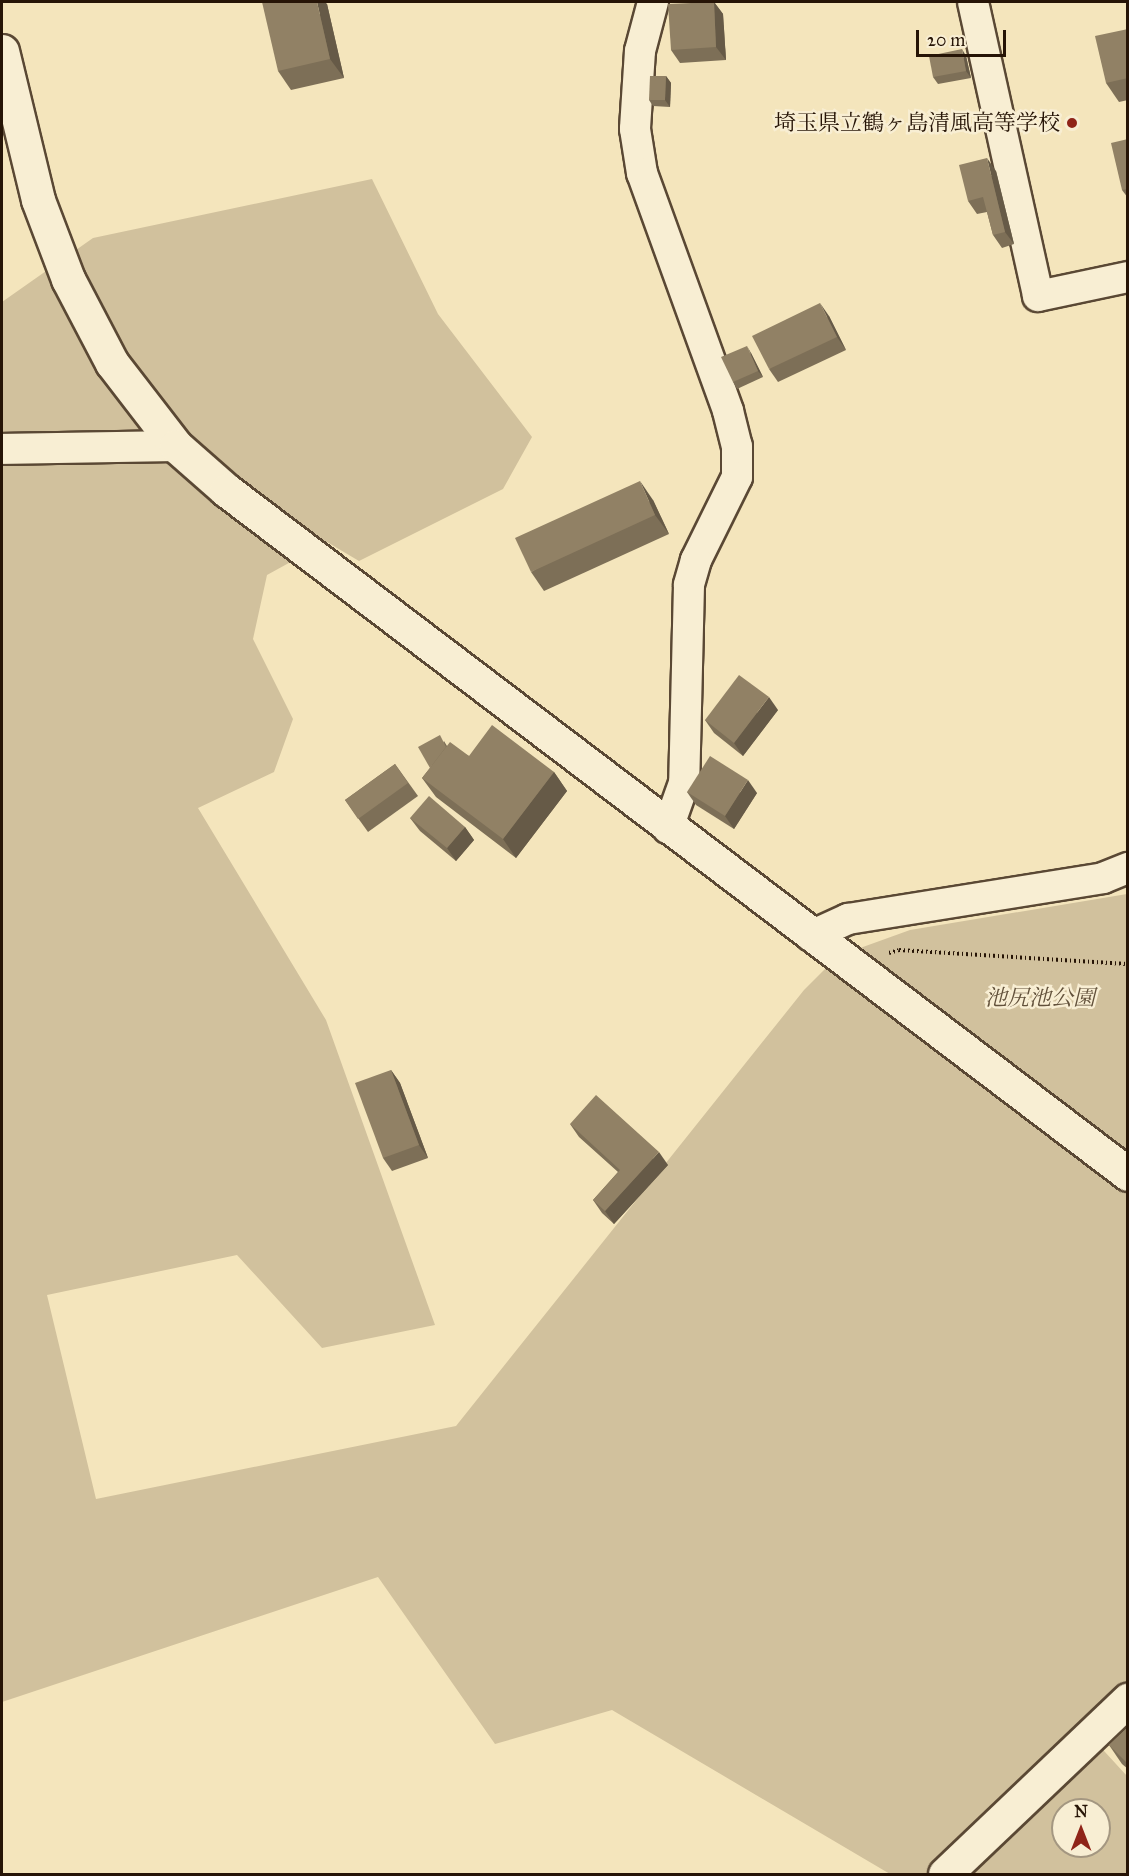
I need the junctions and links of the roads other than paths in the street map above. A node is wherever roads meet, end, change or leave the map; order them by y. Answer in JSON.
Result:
{"nodes":[{"id":1,"x":653,"y":2,"type":"edge"},
{"id":2,"x":973,"y":2,"type":"edge"},
{"id":3,"x":2,"y":51,"type":"edge"},
{"id":4,"x":1128,"y":277,"type":"edge"},
{"id":5,"x":176,"y":446,"type":"junction"},
{"id":6,"x":2,"y":449,"type":"edge"},
{"id":7,"x":668,"y":828,"type":"junction"},
{"id":8,"x":1128,"y":868,"type":"edge"},
{"id":9,"x":811,"y":936,"type":"junction"},
{"id":10,"x":1128,"y":1174,"type":"edge"},
{"id":11,"x":1128,"y":1700,"type":"edge"},
{"id":12,"x":945,"y":1875,"type":"edge"}],
"edges":[{"from":1,"to":7,"type":"street"},
{"from":2,"to":4,"type":"street"},
{"from":3,"to":5,"type":"street"},
{"from":5,"to":6,"type":"street"},
{"from":5,"to":7,"type":"street"},
{"from":7,"to":9,"type":"street"},
{"from":8,"to":9,"type":"street"},
{"from":9,"to":10,"type":"street"},
{"from":11,"to":12,"type":"street"}]}
